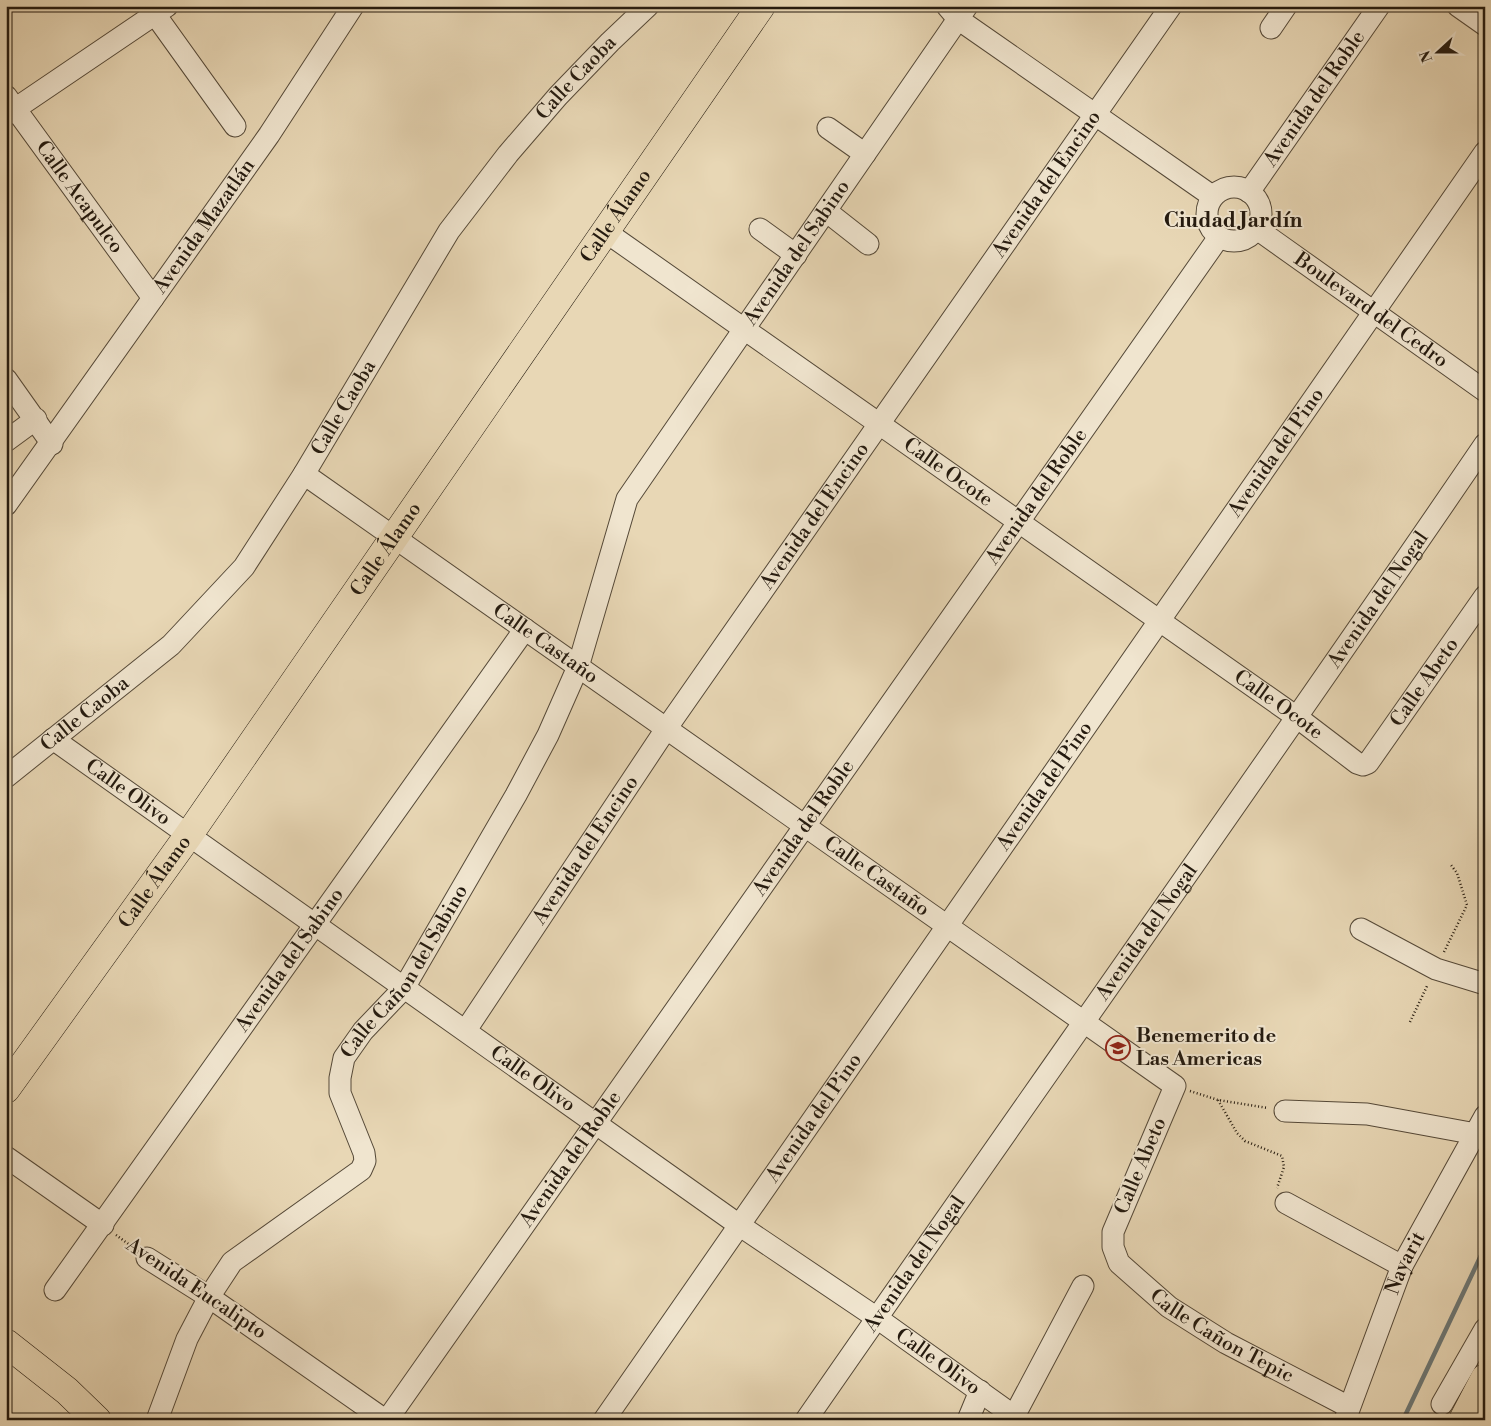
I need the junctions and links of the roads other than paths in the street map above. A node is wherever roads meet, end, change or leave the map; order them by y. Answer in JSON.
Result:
{"nodes":[{"id":1,"x":353,"y":6,"type":"edge"},
{"id":2,"x":648,"y":6,"type":"edge"},
{"id":3,"x":761,"y":6,"type":"edge"},
{"id":4,"x":1171,"y":6,"type":"edge"},
{"id":5,"x":1286,"y":6,"type":"edge"},
{"id":6,"x":1458,"y":6,"type":"edge"},
{"id":7,"x":157,"y":9,"type":"edge"},
{"id":8,"x":1370,"y":9,"type":"edge"},
{"id":9,"x":957,"y":10,"type":"edge"},
{"id":10,"x":1485,"y":25,"type":"edge"},
{"id":11,"x":1271,"y":28,"type":"dead end"},
{"id":12,"x":9,"y":107,"type":"edge"},
{"id":13,"x":1094,"y":115,"type":"junction"},
{"id":14,"x":235,"y":126,"type":"dead end"},
{"id":15,"x":828,"y":128,"type":"dead end"},
{"id":16,"x":1485,"y":152,"type":"edge"},
{"id":17,"x":865,"y":154,"type":"junction"},
{"id":18,"x":1250,"y":192,"type":"junction"},
{"id":19,"x":1212,"y":196,"type":"junction"},
{"id":20,"x":826,"y":211,"type":"junction"},
{"id":21,"x":760,"y":229,"type":"dead end"},
{"id":22,"x":1257,"y":229,"type":"junction"},
{"id":23,"x":606,"y":232,"type":"junction"},
{"id":24,"x":1219,"y":237,"type":"junction"},
{"id":25,"x":868,"y":244,"type":"dead end"},
{"id":26,"x":796,"y":254,"type":"junction"},
{"id":27,"x":153,"y":298,"type":"junction"},
{"id":28,"x":1373,"y":313,"type":"junction"},
{"id":29,"x":745,"y":329,"type":"junction"},
{"id":30,"x":6,"y":379,"type":"edge"},
{"id":31,"x":1485,"y":391,"type":"edge"},
{"id":32,"x":36,"y":419,"type":"junction"},
{"id":33,"x":878,"y":423,"type":"junction"},
{"id":34,"x":6,"y":441,"type":"edge"},
{"id":35,"x":52,"y":444,"type":"junction"},
{"id":36,"x":1485,"y":444,"type":"edge"},
{"id":37,"x":304,"y":474,"type":"junction"},
{"id":38,"x":627,"y":499,"type":"joint"},
{"id":39,"x":6,"y":505,"type":"edge"},
{"id":40,"x":1018,"y":522,"type":"junction"},
{"id":41,"x":394,"y":538,"type":"junction"},
{"id":42,"x":1485,"y":596,"type":"edge"},
{"id":43,"x":1160,"y":621,"type":"junction"},
{"id":44,"x":525,"y":629,"type":"junction"},
{"id":45,"x":578,"y":667,"type":"junction"},
{"id":46,"x":1298,"y":718,"type":"junction"},
{"id":47,"x":666,"y":729,"type":"junction"},
{"id":48,"x":53,"y":739,"type":"junction"},
{"id":49,"x":1363,"y":765,"type":"joint"},
{"id":50,"x":6,"y":777,"type":"edge"},
{"id":51,"x":804,"y":826,"type":"junction"},
{"id":52,"x":188,"y":836,"type":"junction"},
{"id":53,"x":314,"y":925,"type":"junction"},
{"id":54,"x":948,"y":927,"type":"junction"},
{"id":55,"x":1361,"y":929,"type":"dead end"},
{"id":56,"x":1485,"y":984,"type":"edge"},
{"id":57,"x":404,"y":988,"type":"junction"},
{"id":58,"x":1083,"y":1022,"type":"junction"},
{"id":59,"x":466,"y":1030,"type":"junction"},
{"id":60,"x":1175,"y":1086,"type":"joint"},
{"id":61,"x":6,"y":1089,"type":"edge"},
{"id":62,"x":1285,"y":1111,"type":"road end"},
{"id":63,"x":596,"y":1123,"type":"junction"},
{"id":64,"x":1480,"y":1125,"type":"edge"},
{"id":65,"x":6,"y":1157,"type":"edge"},
{"id":66,"x":1286,"y":1203,"type":"road end"},
{"id":67,"x":103,"y":1225,"type":"junction"},
{"id":68,"x":739,"y":1225,"type":"junction"},
{"id":69,"x":1113,"y":1246,"type":"joint"},
{"id":70,"x":147,"y":1258,"type":"road end"},
{"id":71,"x":1402,"y":1266,"type":"junction"},
{"id":72,"x":1083,"y":1286,"type":"dead end"},
{"id":73,"x":54,"y":1290,"type":"dead end"},
{"id":74,"x":209,"y":1296,"type":"junction"},
{"id":75,"x":877,"y":1318,"type":"junction"},
{"id":76,"x":1485,"y":1329,"type":"edge"},
{"id":77,"x":6,"y":1344,"type":"edge"},
{"id":78,"x":1485,"y":1378,"type":"edge"},
{"id":79,"x":980,"y":1392,"type":"junction"},
{"id":80,"x":1452,"y":1412,"type":"edge"},
{"id":81,"x":1347,"y":1414,"type":"edge"},
{"id":82,"x":1014,"y":1418,"type":"edge"},
{"id":83,"x":97,"y":1420,"type":"edge"},
{"id":84,"x":157,"y":1420,"type":"edge"},
{"id":85,"x":386,"y":1420,"type":"edge"},
{"id":86,"x":604,"y":1420,"type":"edge"},
{"id":87,"x":806,"y":1420,"type":"edge"},
{"id":88,"x":968,"y":1420,"type":"edge"}],
"edges":[{"from":1,"to":27,"type":"street","name":"Avenida Mazatlán"},
{"from":2,"to":37,"type":"street","name":"Calle Caoba"},
{"from":3,"to":23,"type":"main road","name":"Calle Álamo"},
{"from":4,"to":13,"type":"street","name":"Avenida del Encino"},
{"from":5,"to":11,"type":"street"},
{"from":6,"to":10,"type":"street"},
{"from":7,"to":12,"type":"street"},
{"from":7,"to":14,"type":"street"},
{"from":8,"to":18,"type":"street","name":"Avenida del Roble"},
{"from":9,"to":13,"type":"street"},
{"from":9,"to":17,"type":"street","name":"Avenida del Sabino"},
{"from":12,"to":27,"type":"street","name":"Calle Acapulco"},
{"from":13,"to":19,"type":"street"},
{"from":13,"to":33,"type":"street","name":"Avenida del Encino"},
{"from":15,"to":17,"type":"street"},
{"from":16,"to":28,"type":"street","name":"Avenida del Pino"},
{"from":17,"to":20,"type":"street","name":"Avenida del Sabino"},
{"from":18,"to":19,"type":"street"},
{"from":18,"to":22,"type":"street"},
{"from":19,"to":24,"type":"street"},
{"from":20,"to":25,"type":"street"},
{"from":20,"to":26,"type":"street","name":"Avenida del Sabino"},
{"from":21,"to":26,"type":"street"},
{"from":22,"to":24,"type":"street"},
{"from":22,"to":28,"type":"street","name":"Boulevard del Cedro"},
{"from":23,"to":29,"type":"street","name":"Calle Ocote"},
{"from":23,"to":41,"type":"main road","name":"Calle Álamo"},
{"from":24,"to":40,"type":"street","name":"Avenida del Roble"},
{"from":26,"to":29,"type":"street","name":"Avenida del Sabino"},
{"from":27,"to":35,"type":"street","name":"Avenida Mazatlán"},
{"from":28,"to":31,"type":"street","name":"Boulevard del Cedro"},
{"from":28,"to":43,"type":"street","name":"Avenida del Pino"},
{"from":29,"to":33,"type":"street","name":"Calle Ocote"},
{"from":29,"to":38,"type":"street","name":"Avenida del Sabino"},
{"from":30,"to":32,"type":"street"},
{"from":32,"to":34,"type":"street"},
{"from":32,"to":35,"type":"street"},
{"from":33,"to":40,"type":"street","name":"Calle Ocote"},
{"from":33,"to":47,"type":"street","name":"Avenida del Encino"},
{"from":35,"to":39,"type":"street","name":"Avenida Mazatlán"},
{"from":36,"to":46,"type":"street","name":"Avenida del Nogal"},
{"from":37,"to":41,"type":"street","name":"Calle Castaño"},
{"from":37,"to":48,"type":"street","name":"Calle Caoba"},
{"from":38,"to":45,"type":"street","name":"Calle Cañon del Sabino"},
{"from":40,"to":43,"type":"street","name":"Calle Ocote"},
{"from":40,"to":51,"type":"street","name":"Avenida del Roble"},
{"from":41,"to":44,"type":"street","name":"Calle Castaño"},
{"from":41,"to":52,"type":"main road","name":"Calle Álamo"},
{"from":42,"to":49,"type":"street","name":"Calle Abeto"},
{"from":43,"to":46,"type":"street","name":"Calle Ocote"},
{"from":43,"to":54,"type":"street","name":"Avenida del Pino"},
{"from":44,"to":45,"type":"street","name":"Calle Castaño"},
{"from":44,"to":53,"type":"street","name":"Avenida del Sabino"},
{"from":45,"to":47,"type":"street","name":"Calle Castaño"},
{"from":45,"to":57,"type":"street","name":"Calle Cañon del Sabino"},
{"from":46,"to":49,"type":"street","name":"Calle Ocote"},
{"from":46,"to":58,"type":"street","name":"Avenida del Nogal"},
{"from":47,"to":51,"type":"street","name":"Calle Castaño"},
{"from":47,"to":59,"type":"street","name":"Avenida del Encino"},
{"from":48,"to":50,"type":"street","name":"Calle Caoba"},
{"from":48,"to":52,"type":"street","name":"Calle Olivo"},
{"from":51,"to":54,"type":"street","name":"Calle Castaño"},
{"from":51,"to":63,"type":"street","name":"Avenida del Roble"},
{"from":52,"to":53,"type":"street","name":"Calle Olivo"},
{"from":52,"to":61,"type":"main road","name":"Calle Álamo"},
{"from":53,"to":57,"type":"street","name":"Calle Olivo"},
{"from":53,"to":67,"type":"street","name":"Avenida del Sabino"},
{"from":54,"to":58,"type":"street","name":"Calle Castaño"},
{"from":54,"to":68,"type":"street","name":"Avenida del Pino"},
{"from":55,"to":56,"type":"street"},
{"from":57,"to":59,"type":"street","name":"Calle Olivo"},
{"from":57,"to":74,"type":"street","name":"Calle Cañon del Sabino"},
{"from":58,"to":60,"type":"street","name":"Calle Castaño"},
{"from":58,"to":75,"type":"street","name":"Avenida del Nogal"},
{"from":59,"to":63,"type":"street","name":"Calle Olivo"},
{"from":60,"to":69,"type":"street","name":"Calle Abeto"},
{"from":62,"to":64,"type":"street"},
{"from":63,"to":68,"type":"street","name":"Calle Olivo"},
{"from":63,"to":85,"type":"street","name":"Avenida del Roble"},
{"from":64,"to":71,"type":"street","name":"Nayarit"},
{"from":65,"to":67,"type":"street"},
{"from":66,"to":71,"type":"street"},
{"from":67,"to":73,"type":"street","name":"Avenida del Sabino"},
{"from":68,"to":75,"type":"street","name":"Calle Olivo"},
{"from":68,"to":86,"type":"street","name":"Avenida del Pino"},
{"from":69,"to":81,"type":"street","name":"Calle Cañon Tepic"},
{"from":70,"to":74,"type":"street","name":"Avenida Eucalipto"},
{"from":71,"to":81,"type":"street","name":"Nayarit"},
{"from":72,"to":82,"type":"street"},
{"from":74,"to":84,"type":"street","name":"Calle Cañon del Sabino"},
{"from":74,"to":85,"type":"street","name":"Avenida Eucalipto"},
{"from":75,"to":79,"type":"street","name":"Calle Olivo"},
{"from":75,"to":87,"type":"street","name":"Avenida del Nogal"},
{"from":76,"to":80,"type":"street"},
{"from":77,"to":83,"type":"main road"},
{"from":78,"to":80,"type":"main road"},
{"from":79,"to":82,"type":"street","name":"Calle Olivo"},
{"from":79,"to":88,"type":"street"}]}
